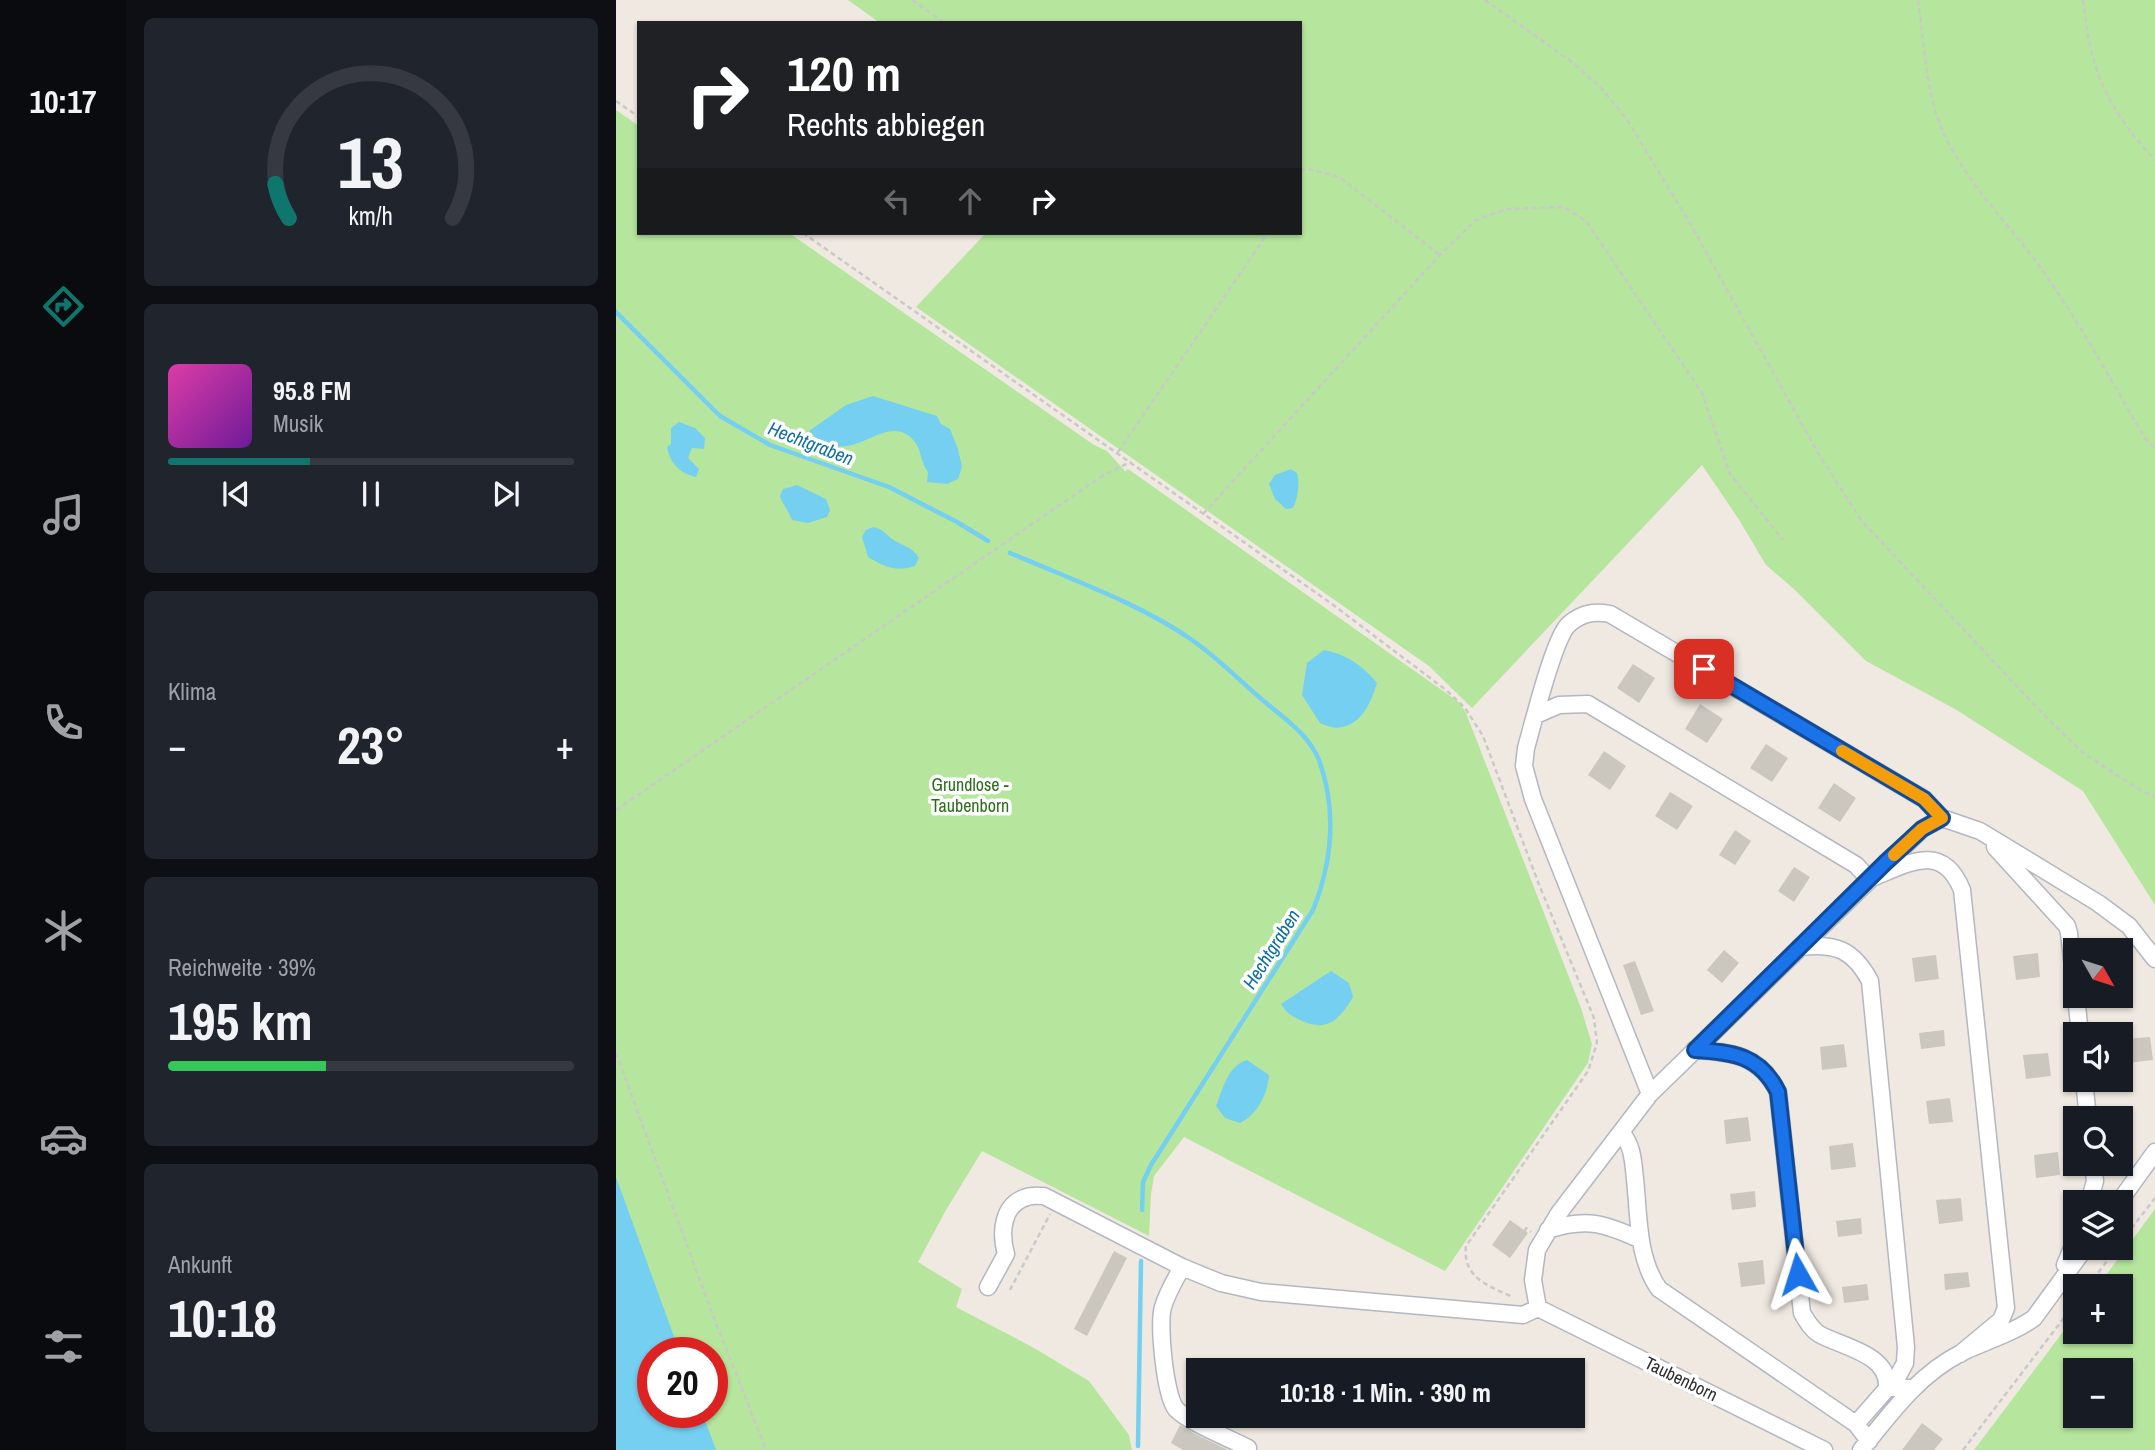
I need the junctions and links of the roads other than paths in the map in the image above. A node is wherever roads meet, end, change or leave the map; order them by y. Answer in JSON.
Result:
{"nodes":[{"id":1,"x":1536,"y":715,"type":"junction"},
{"id":2,"x":1942,"y":818,"type":"junction"},
{"id":3,"x":1980,"y":831,"type":"junction"},
{"id":4,"x":1869,"y":879,"type":"junction"},
{"id":5,"x":2070,"y":938,"type":"edge"},
{"id":6,"x":1800,"y":947,"type":"junction"},
{"id":7,"x":2155,"y":959,"type":"edge"},
{"id":8,"x":1695,"y":1050,"type":"junction"},
{"id":9,"x":1650,"y":1094,"type":"junction"},
{"id":10,"x":1622,"y":1133,"type":"junction"},
{"id":11,"x":2155,"y":1152,"type":"edge"},
{"id":12,"x":2128,"y":1190,"type":"edge"},
{"id":13,"x":1548,"y":1230,"type":"junction"},
{"id":14,"x":1641,"y":1240,"type":"junction"},
{"id":15,"x":2067,"y":1260,"type":"edge"},
{"id":16,"x":2076,"y":1260,"type":"edge"},
{"id":17,"x":1182,"y":1267,"type":"junction"},
{"id":18,"x":988,"y":1287,"type":"dead end"},
{"id":19,"x":2057,"y":1287,"type":"junction"},
{"id":20,"x":1538,"y":1308,"type":"junction"},
{"id":21,"x":1960,"y":1354,"type":"junction"},
{"id":22,"x":1887,"y":1388,"type":"junction"},
{"id":23,"x":1911,"y":1388,"type":"junction"},
{"id":24,"x":1856,"y":1424,"type":"junction"},
{"id":25,"x":1865,"y":1445,"type":"edge"},
{"id":26,"x":1248,"y":1448,"type":"dead end"},
{"id":27,"x":1824,"y":1450,"type":"edge"}],
"edges":[{"from":1,"to":2,"type":"lane"},
{"from":1,"to":4,"type":"lane"},
{"from":1,"to":9,"type":"lane"},
{"from":2,"to":3,"type":"lane"},
{"from":2,"to":4,"type":"lane"},
{"from":3,"to":5,"type":"lane"},
{"from":3,"to":7,"type":"lane"},
{"from":4,"to":6,"type":"lane"},
{"from":4,"to":21,"type":"lane"},
{"from":6,"to":8,"type":"lane"},
{"from":6,"to":22,"type":"lane"},
{"from":8,"to":9,"type":"lane"},
{"from":8,"to":22,"type":"lane"},
{"from":9,"to":10,"type":"lane"},
{"from":10,"to":13,"type":"lane"},
{"from":10,"to":14,"type":"lane"},
{"from":11,"to":12,"type":"lane"},
{"from":13,"to":14,"type":"lane"},
{"from":13,"to":20,"type":"lane"},
{"from":14,"to":24,"type":"lane"},
{"from":15,"to":19,"type":"lane"},
{"from":16,"to":19,"type":"lane"},
{"from":17,"to":18,"type":"lane"},
{"from":17,"to":20,"type":"lane"},
{"from":17,"to":26,"type":"lane"},
{"from":19,"to":21,"type":"lane"},
{"from":20,"to":27,"type":"lane","name":"Taubenborn"},
{"from":21,"to":23,"type":"lane"},
{"from":22,"to":23,"type":"lane"},
{"from":22,"to":24,"type":"lane"},
{"from":23,"to":25,"type":"lane"},
{"from":24,"to":25,"type":"lane"}]}
